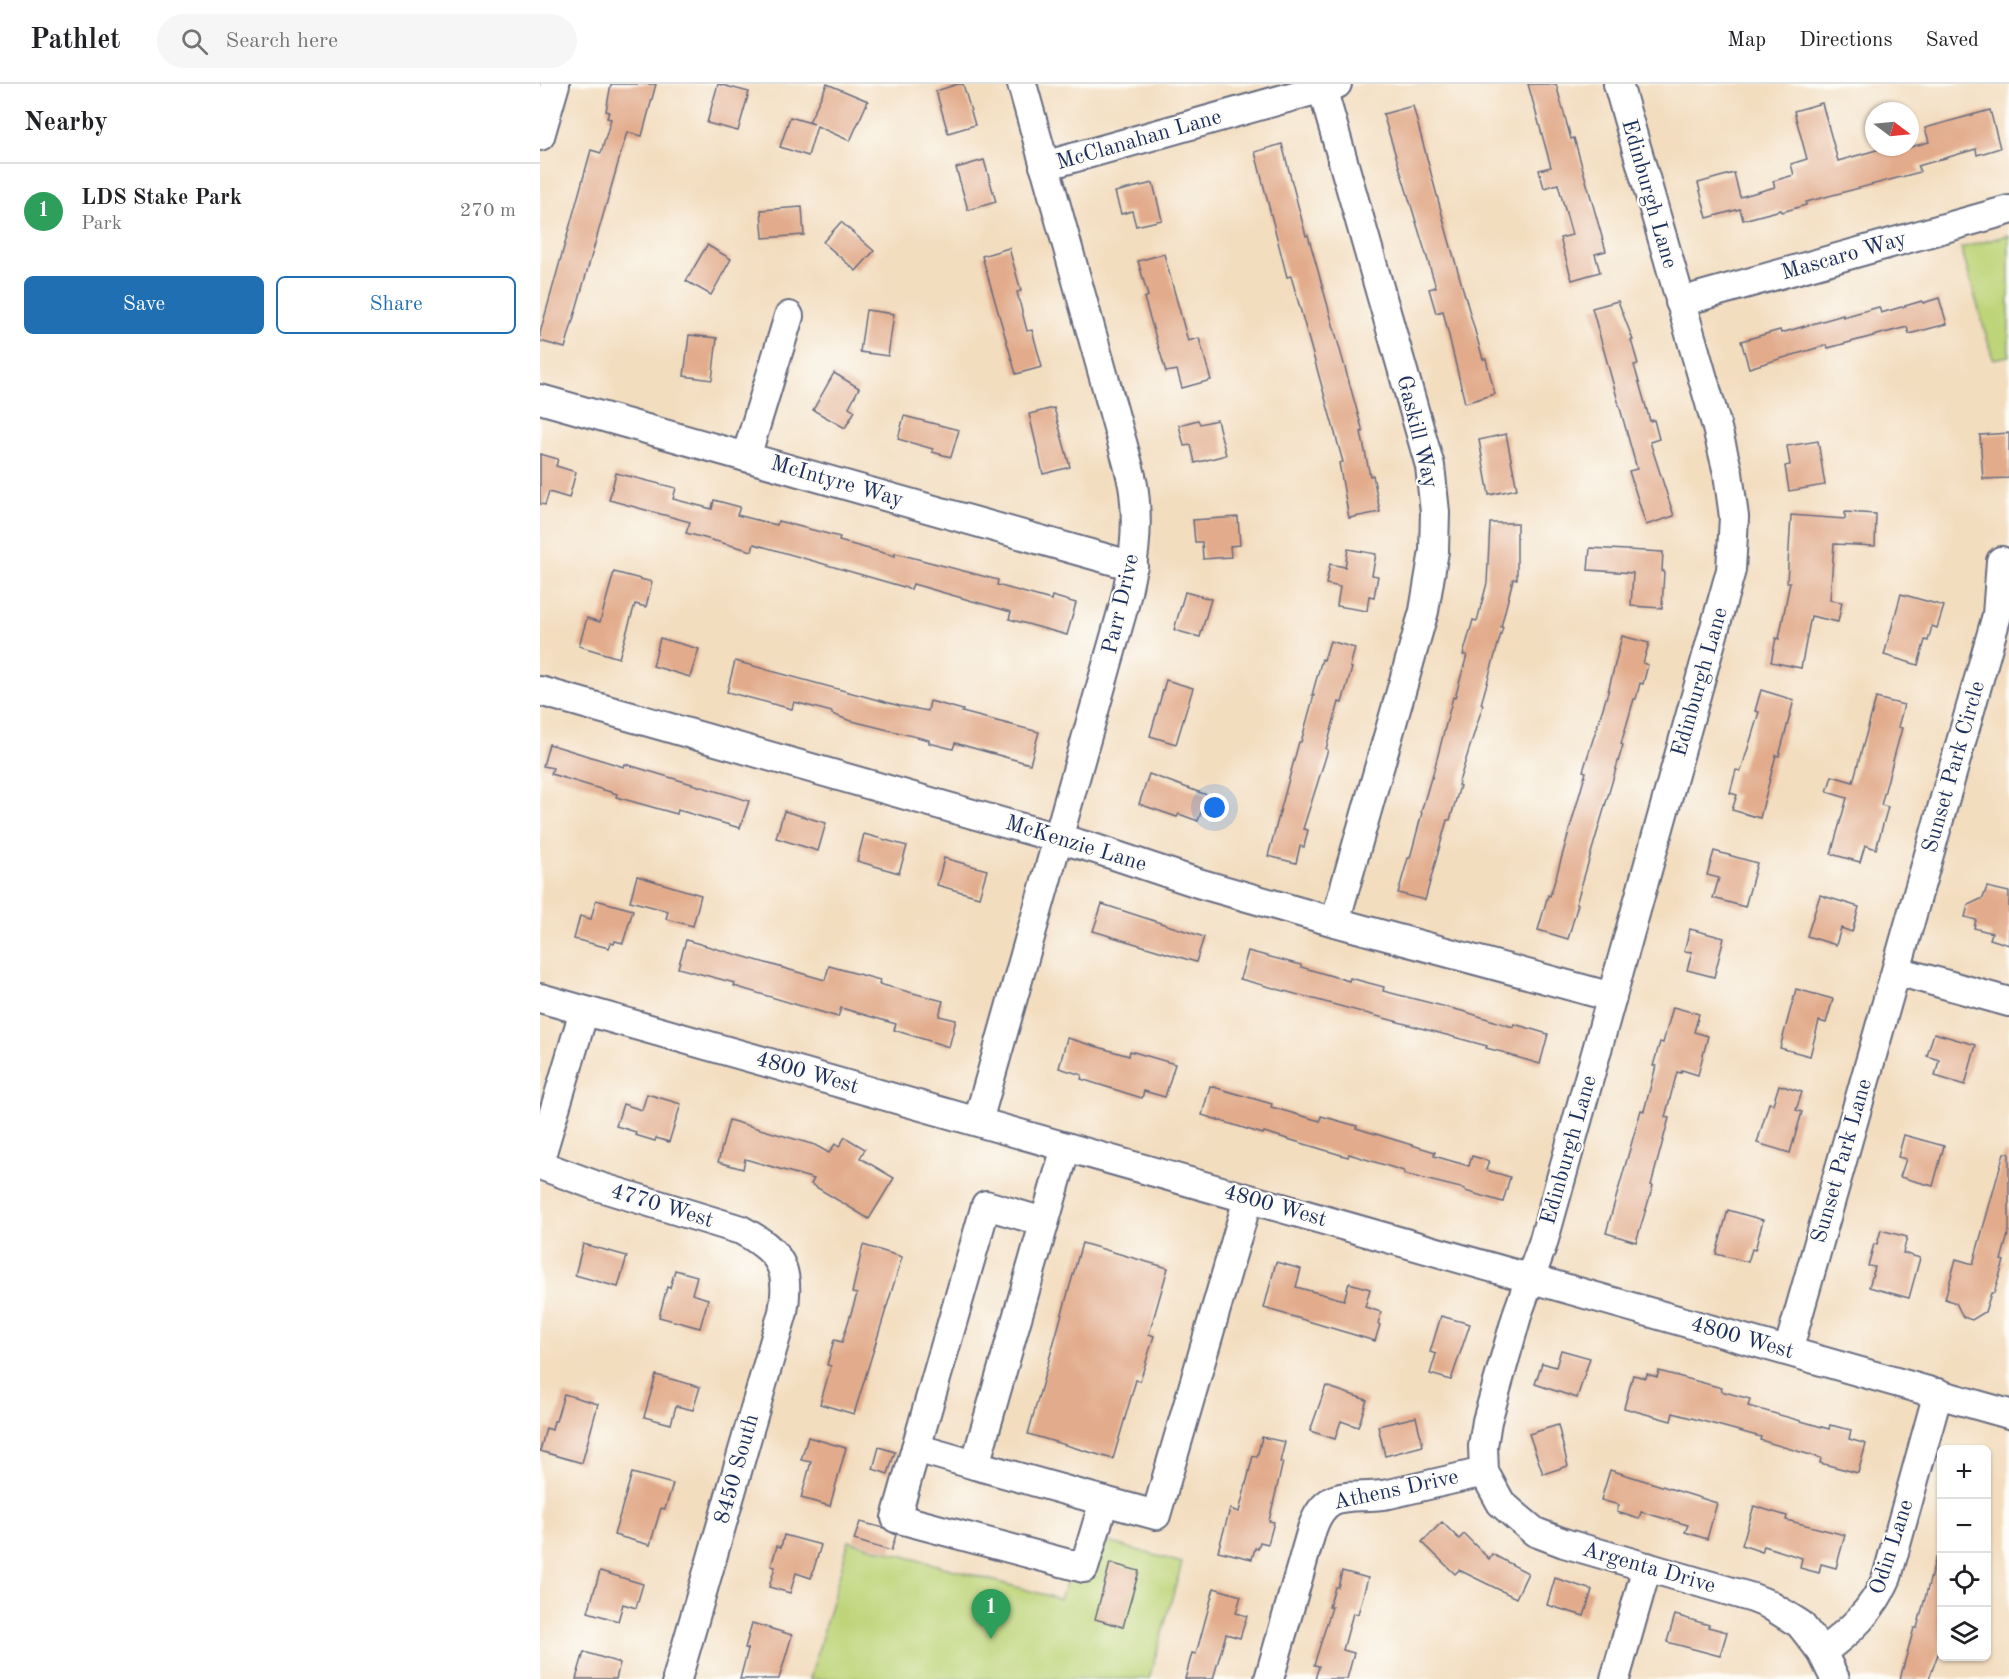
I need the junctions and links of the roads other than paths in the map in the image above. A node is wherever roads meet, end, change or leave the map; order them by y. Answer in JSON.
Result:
{"nodes":[{"id":1,"x":555,"y":84,"type":"edge"},
{"id":2,"x":1022,"y":84,"type":"edge"},
{"id":3,"x":1618,"y":84,"type":"edge"},
{"id":4,"x":1327,"y":85,"type":"edge"},
{"id":5,"x":540,"y":136,"type":"edge"},
{"id":6,"x":1044,"y":166,"type":"junction"},
{"id":7,"x":2009,"y":210,"type":"edge"},
{"id":8,"x":1680,"y":302,"type":"junction"},
{"id":9,"x":789,"y":316,"type":"dead end"},
{"id":10,"x":540,"y":399,"type":"edge"},
{"id":11,"x":746,"y":457,"type":"junction"},
{"id":12,"x":2001,"y":561,"type":"dead end"},
{"id":13,"x":1133,"y":566,"type":"junction"},
{"id":14,"x":540,"y":691,"type":"edge"},
{"id":15,"x":1058,"y":838,"type":"junction"},
{"id":16,"x":1335,"y":922,"type":"junction"},
{"id":17,"x":1897,"y":971,"type":"junction"},
{"id":18,"x":1612,"y":997,"type":"junction"},
{"id":19,"x":540,"y":998,"type":"edge"},
{"id":20,"x":2009,"y":1002,"type":"edge"},
{"id":21,"x":584,"y":1011,"type":"junction"},
{"id":22,"x":978,"y":1121,"type":"junction"},
{"id":23,"x":1066,"y":1147,"type":"junction"},
{"id":24,"x":540,"y":1159,"type":"edge"},
{"id":25,"x":540,"y":1165,"type":"edge"},
{"id":26,"x":1248,"y":1198,"type":"junction"},
{"id":27,"x":1044,"y":1222,"type":"junction"},
{"id":28,"x":778,"y":1258,"type":"joint"},
{"id":29,"x":1530,"y":1276,"type":"junction"},
{"id":30,"x":1788,"y":1351,"type":"junction"},
{"id":31,"x":1938,"y":1393,"type":"junction"},
{"id":32,"x":2009,"y":1414,"type":"edge"},
{"id":33,"x":916,"y":1448,"type":"junction"},
{"id":34,"x":975,"y":1465,"type":"junction"},
{"id":35,"x":1484,"y":1472,"type":"junction"},
{"id":36,"x":1104,"y":1501,"type":"junction"},
{"id":37,"x":1647,"y":1567,"type":"junction"},
{"id":38,"x":1822,"y":1652,"type":"junction"},
{"id":39,"x":677,"y":1679,"type":"edge"},
{"id":40,"x":1269,"y":1679,"type":"edge"},
{"id":41,"x":1615,"y":1679,"type":"edge"},
{"id":42,"x":1835,"y":1679,"type":"edge"}],
"edges":[{"from":1,"to":5,"type":"street"},
{"from":2,"to":6,"type":"street","name":"Parr Drive"},
{"from":3,"to":8,"type":"street","name":"Edinburgh Lane"},
{"from":4,"to":6,"type":"street","name":"McClanahan Lane"},
{"from":4,"to":16,"type":"street","name":"Gaskill Way"},
{"from":6,"to":13,"type":"street","name":"Parr Drive"},
{"from":7,"to":8,"type":"street","name":"Mascaro Way"},
{"from":8,"to":18,"type":"street","name":"Edinburgh Lane"},
{"from":9,"to":11,"type":"street"},
{"from":10,"to":11,"type":"street","name":"McIntyre Way"},
{"from":11,"to":13,"type":"street","name":"McIntyre Way"},
{"from":12,"to":17,"type":"street","name":"Sunset Park Circle"},
{"from":13,"to":15,"type":"street","name":"Parr Drive"},
{"from":14,"to":15,"type":"street","name":"McKenzie Lane"},
{"from":15,"to":16,"type":"street","name":"McKenzie Lane"},
{"from":15,"to":22,"type":"street","name":"Parr Drive"},
{"from":16,"to":18,"type":"street","name":"McKenzie Lane"},
{"from":17,"to":20,"type":"street"},
{"from":17,"to":30,"type":"street","name":"Sunset Park Lane"},
{"from":18,"to":29,"type":"street","name":"Edinburgh Lane"},
{"from":19,"to":21,"type":"street","name":"4800 West"},
{"from":21,"to":22,"type":"street","name":"4800 West"},
{"from":21,"to":24,"type":"street"},
{"from":22,"to":23,"type":"street","name":"4800 West"},
{"from":23,"to":26,"type":"street","name":"4800 West"},
{"from":23,"to":27,"type":"street"},
{"from":25,"to":28,"type":"street","name":"4770 West"},
{"from":26,"to":29,"type":"street","name":"4800 West"},
{"from":26,"to":36,"type":"street"},
{"from":27,"to":33,"type":"street"},
{"from":27,"to":34,"type":"street"},
{"from":28,"to":39,"type":"street","name":"8450 South"},
{"from":29,"to":30,"type":"street","name":"4800 West"},
{"from":29,"to":35,"type":"street","name":"Athens Drive"},
{"from":30,"to":31,"type":"street","name":"4800 West"},
{"from":31,"to":32,"type":"street","name":"4800 West"},
{"from":31,"to":38,"type":"street","name":"Odin Lane"},
{"from":33,"to":34,"type":"street"},
{"from":33,"to":36,"type":"street"},
{"from":34,"to":36,"type":"street"},
{"from":35,"to":37,"type":"street","name":"Argenta Drive"},
{"from":35,"to":40,"type":"street","name":"Athens Drive"},
{"from":37,"to":38,"type":"street","name":"Argenta Drive"},
{"from":37,"to":41,"type":"street"},
{"from":38,"to":42,"type":"street"}]}
